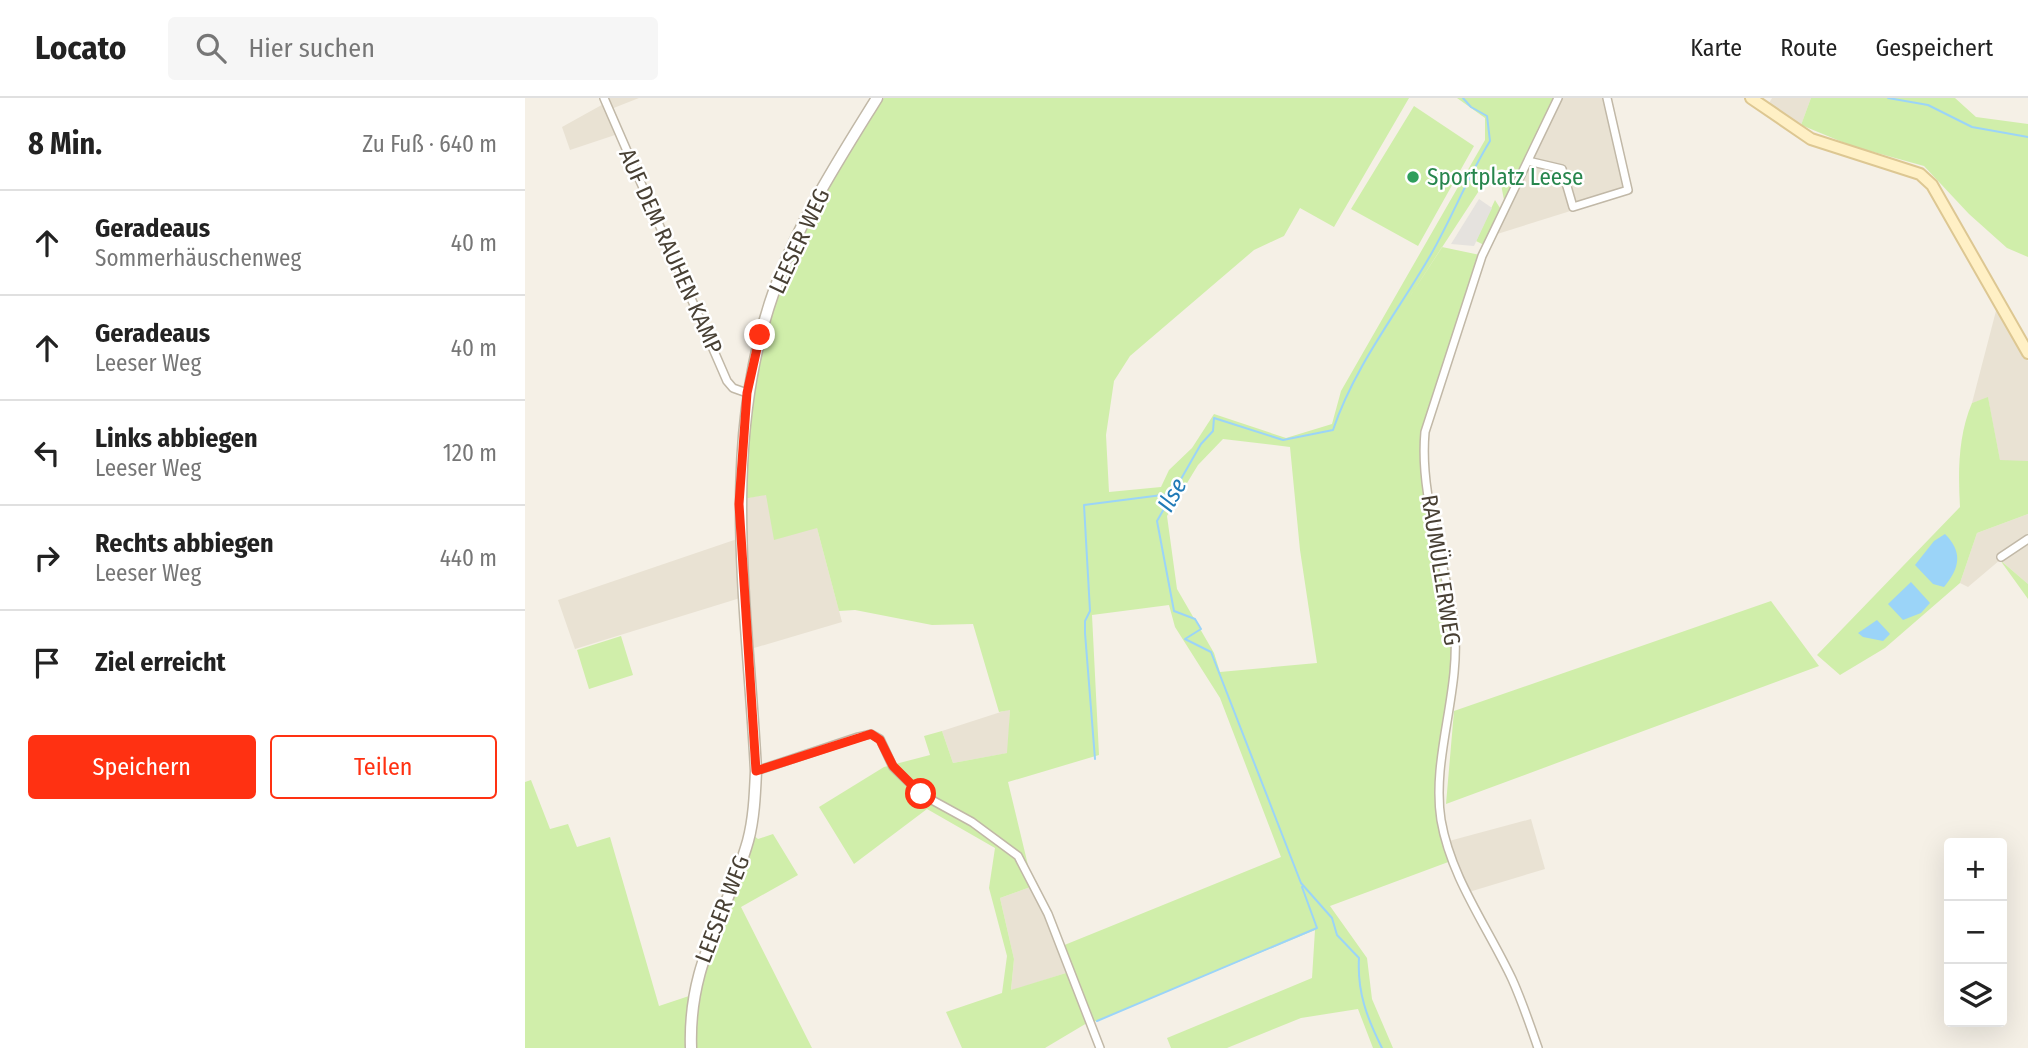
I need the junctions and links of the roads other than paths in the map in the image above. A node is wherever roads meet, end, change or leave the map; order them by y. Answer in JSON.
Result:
{"nodes":[{"id":1,"x":604,"y":98,"type":"edge"},
{"id":2,"x":877,"y":98,"type":"edge"},
{"id":3,"x":1558,"y":98,"type":"edge"},
{"id":4,"x":1607,"y":98,"type":"edge"},
{"id":5,"x":1751,"y":98,"type":"edge"},
{"id":6,"x":1528,"y":161,"type":"junction"},
{"id":7,"x":2028,"y":353,"type":"edge"},
{"id":8,"x":747,"y":393,"type":"junction"},
{"id":9,"x":2028,"y":539,"type":"edge"},
{"id":10,"x":2001,"y":557,"type":"dead end"},
{"id":11,"x":756,"y":771,"type":"junction"},
{"id":12,"x":691,"y":1048,"type":"edge"},
{"id":13,"x":1100,"y":1048,"type":"edge"},
{"id":14,"x":1538,"y":1048,"type":"edge"}],
"edges":[{"from":1,"to":8,"type":"street","name":"AUF DEM RAUHEN KAMP"},
{"from":2,"to":8,"type":"street","name":"LEESER WEG"},
{"from":3,"to":6,"type":"street","name":"RAUMÜLLERWEG"},
{"from":4,"to":6,"type":"street"},
{"from":5,"to":7,"type":"main road"},
{"from":6,"to":14,"type":"street","name":"RAUMÜLLERWEG"},
{"from":8,"to":11,"type":"street","name":"LEESER WEG"},
{"from":9,"to":10,"type":"street"},
{"from":11,"to":12,"type":"street","name":"LEESER WEG"},
{"from":11,"to":13,"type":"street"}]}
